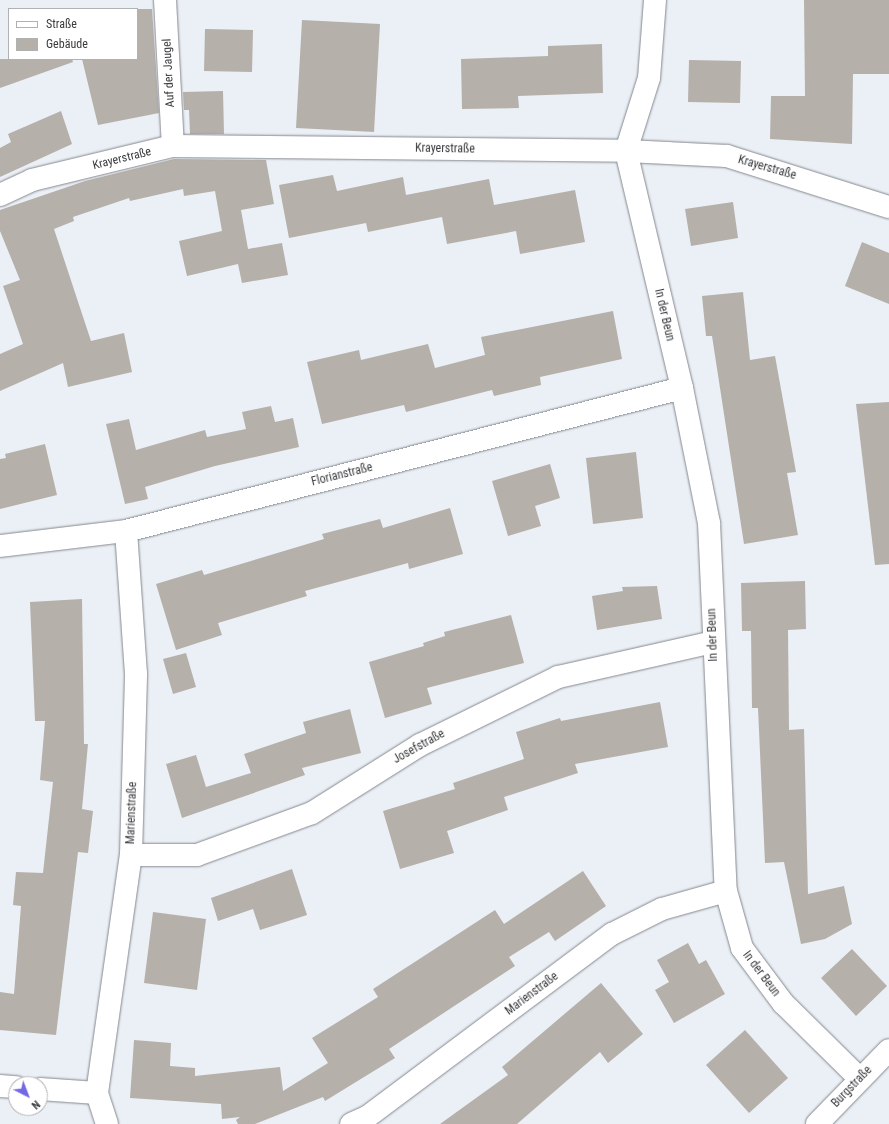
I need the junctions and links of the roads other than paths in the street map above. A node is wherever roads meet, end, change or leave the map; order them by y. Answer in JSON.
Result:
{"nodes":[{"id":1,"x":165,"y":0,"type":"edge"},
{"id":2,"x":655,"y":0,"type":"edge"},
{"id":3,"x":173,"y":146,"type":"junction"},
{"id":4,"x":626,"y":152,"type":"junction"},
{"id":5,"x":0,"y":195,"type":"edge"},
{"id":6,"x":889,"y":207,"type":"edge"},
{"id":7,"x":682,"y":388,"type":"junction"},
{"id":8,"x":126,"y":531,"type":"junction"},
{"id":9,"x":0,"y":546,"type":"edge"},
{"id":10,"x":712,"y":642,"type":"junction"},
{"id":11,"x":131,"y":855,"type":"junction"},
{"id":12,"x":726,"y":891,"type":"junction"},
{"id":13,"x":889,"y":1050,"type":"edge"},
{"id":14,"x":860,"y":1079,"type":"junction"},
{"id":15,"x":48,"y":1090,"type":"edge"},
{"id":16,"x":97,"y":1093,"type":"junction"},
{"id":17,"x":106,"y":1124,"type":"edge"},
{"id":18,"x":351,"y":1124,"type":"edge"},
{"id":19,"x":817,"y":1124,"type":"edge"}],
"edges":[{"from":1,"to":3,"type":"street","name":"Auf der Jaugel"},
{"from":2,"to":4,"type":"street"},
{"from":3,"to":4,"type":"street","name":"Krayerstraße"},
{"from":3,"to":5,"type":"street","name":"Krayerstraße"},
{"from":4,"to":6,"type":"street","name":"Krayerstraße"},
{"from":4,"to":7,"type":"street","name":"In der Beun"},
{"from":7,"to":8,"type":"street","name":"Florianstraße"},
{"from":7,"to":10,"type":"street","name":"In der Beun"},
{"from":8,"to":9,"type":"street","name":"Florianstraße"},
{"from":8,"to":11,"type":"street","name":"Marienstraße"},
{"from":10,"to":11,"type":"street","name":"Josefstraße"},
{"from":10,"to":12,"type":"street","name":"In der Beun"},
{"from":11,"to":16,"type":"street","name":"Marienstraße"},
{"from":12,"to":14,"type":"street","name":"In der Beun"},
{"from":12,"to":18,"type":"street","name":"Marienstraße"},
{"from":13,"to":14,"type":"street","name":"Burgstraße"},
{"from":14,"to":19,"type":"street","name":"Burgstraße"},
{"from":15,"to":16,"type":"street"},
{"from":16,"to":17,"type":"street","name":"Marienstraße"}]}
